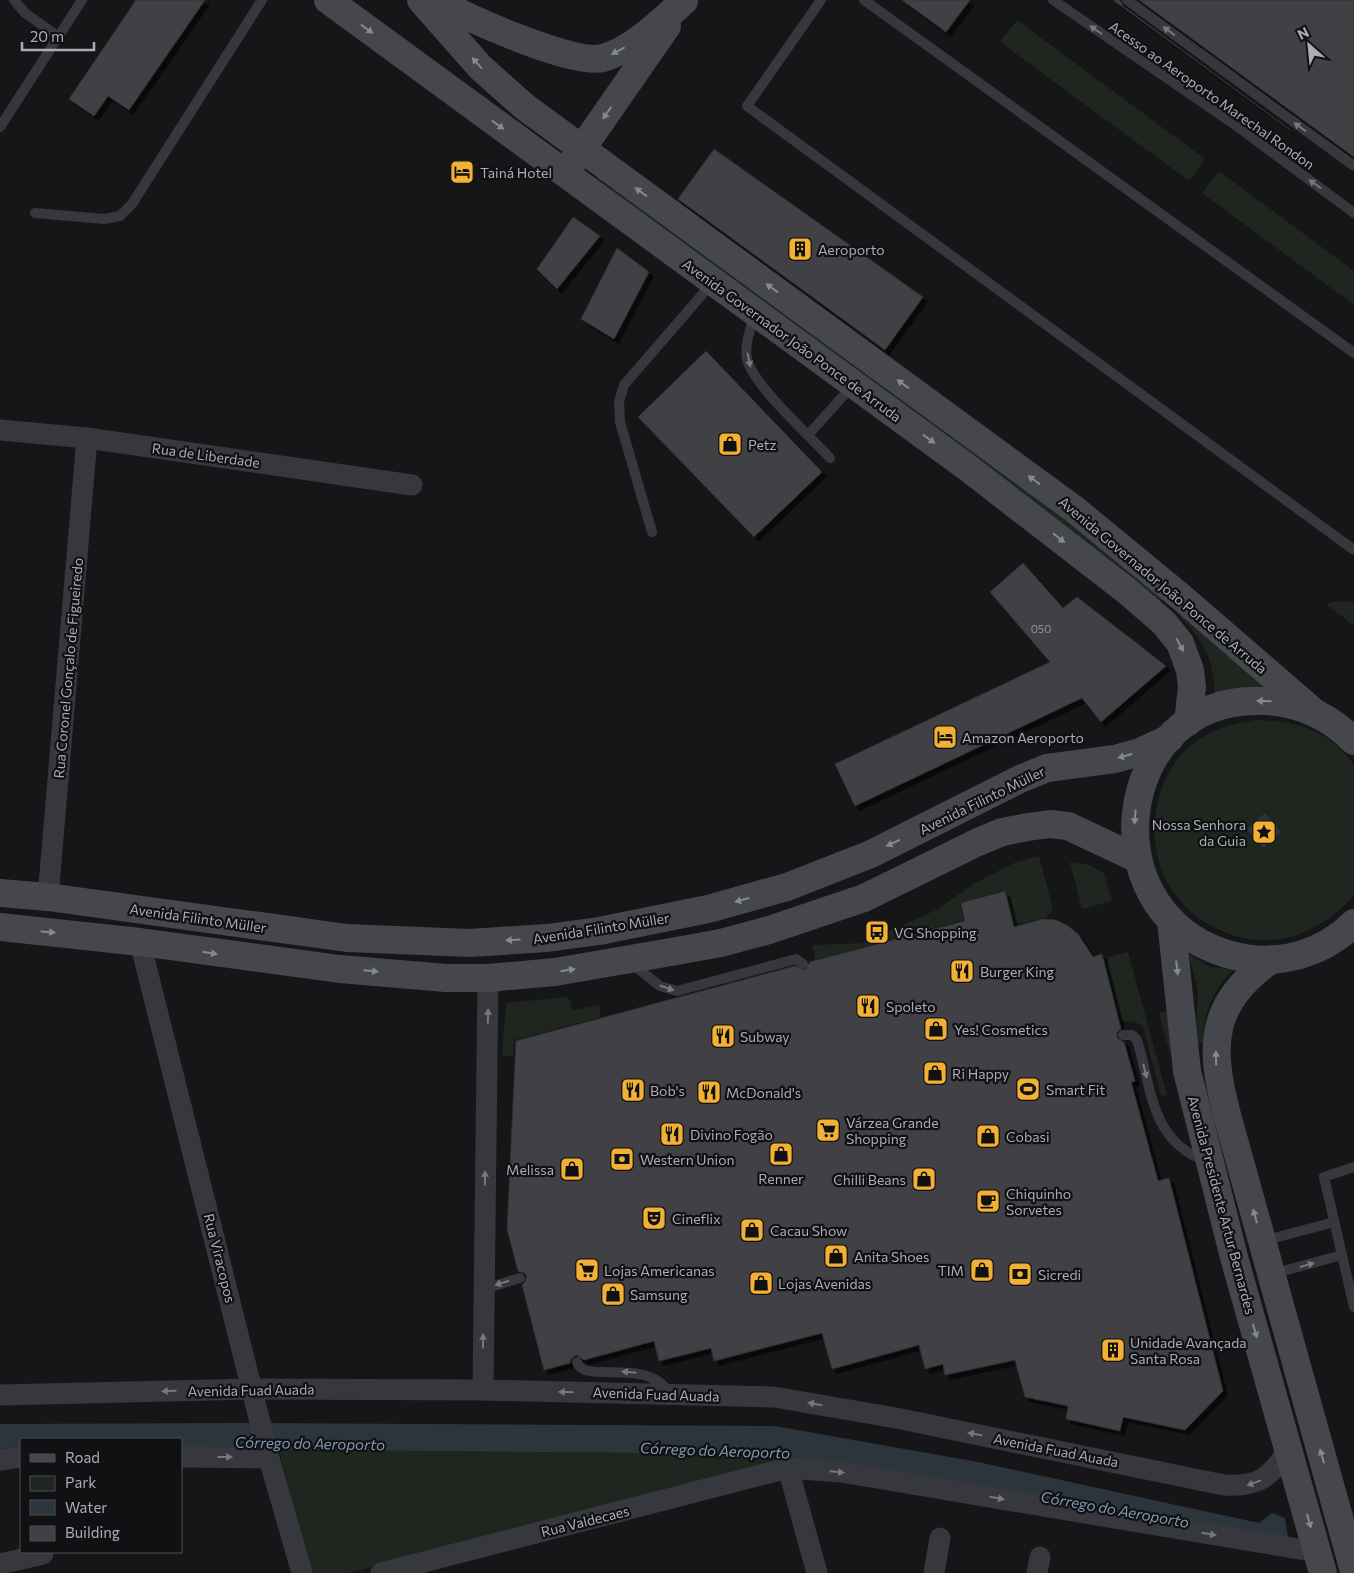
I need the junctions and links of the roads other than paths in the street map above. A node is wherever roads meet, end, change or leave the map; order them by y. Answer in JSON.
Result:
{"nodes":[{"id":1,"x":14,"y":0,"type":"edge"},
{"id":2,"x":82,"y":0,"type":"edge"},
{"id":3,"x":262,"y":0,"type":"edge"},
{"id":4,"x":328,"y":0,"type":"edge"},
{"id":5,"x":421,"y":0,"type":"edge"},
{"id":6,"x":685,"y":0,"type":"edge"},
{"id":7,"x":821,"y":0,"type":"edge"},
{"id":8,"x":864,"y":0,"type":"edge"},
{"id":9,"x":1053,"y":0,"type":"edge"},
{"id":10,"x":1127,"y":0,"type":"edge"},
{"id":11,"x":452,"y":4,"type":"edge"},
{"id":12,"x":59,"y":37,"type":"junction"},
{"id":13,"x":0,"y":127,"type":"edge"},
{"id":14,"x":582,"y":148,"type":"junction"},
{"id":15,"x":1354,"y":166,"type":"edge"},
{"id":16,"x":564,"y":174,"type":"junction"},
{"id":17,"x":34,"y":213,"type":"dead end"},
{"id":18,"x":1354,"y":213,"type":"edge"},
{"id":19,"x":712,"y":282,"type":"junction"},
{"id":20,"x":755,"y":313,"type":"junction"},
{"id":21,"x":1354,"y":353,"type":"edge"},
{"id":22,"x":854,"y":384,"type":"junction"},
{"id":23,"x":0,"y":430,"type":"edge"},
{"id":24,"x":808,"y":435,"type":"junction"},
{"id":25,"x":87,"y":438,"type":"junction"},
{"id":26,"x":830,"y":458,"type":"dead end"},
{"id":27,"x":412,"y":485,"type":"dead end"},
{"id":28,"x":652,"y":532,"type":"dead end"},
{"id":29,"x":1354,"y":550,"type":"edge"},
{"id":30,"x":1314,"y":712,"type":"junction"},
{"id":31,"x":1179,"y":730,"type":"junction"},
{"id":32,"x":1354,"y":741,"type":"edge"},
{"id":33,"x":1138,"y":859,"type":"junction"},
{"id":34,"x":0,"y":893,"type":"edge"},
{"id":35,"x":48,"y":897,"type":"junction"},
{"id":36,"x":1171,"y":920,"type":"junction"},
{"id":37,"x":0,"y":927,"type":"edge"},
{"id":38,"x":1350,"y":927,"type":"edge"},
{"id":39,"x":140,"y":942,"type":"junction"},
{"id":40,"x":1272,"y":959,"type":"junction"},
{"id":41,"x":628,"y":960,"type":"junction"},
{"id":42,"x":803,"y":964,"type":"dead end"},
{"id":43,"x":488,"y":978,"type":"junction"},
{"id":44,"x":1122,"y":1035,"type":"dead end"},
{"id":45,"x":1210,"y":1162,"type":"junction"},
{"id":46,"x":1354,"y":1167,"type":"edge"},
{"id":47,"x":1334,"y":1222,"type":"junction"},
{"id":48,"x":1262,"y":1242,"type":"junction"},
{"id":49,"x":1342,"y":1255,"type":"junction"},
{"id":50,"x":1272,"y":1275,"type":"junction"},
{"id":51,"x":520,"y":1278,"type":"dead end"},
{"id":52,"x":484,"y":1289,"type":"junction"},
{"id":53,"x":1354,"y":1307,"type":"edge"},
{"id":54,"x":577,"y":1362,"type":"dead end"},
{"id":55,"x":252,"y":1389,"type":"junction"},
{"id":56,"x":483,"y":1390,"type":"junction"},
{"id":57,"x":669,"y":1394,"type":"junction"},
{"id":58,"x":0,"y":1395,"type":"edge"},
{"id":59,"x":1288,"y":1450,"type":"junction"},
{"id":60,"x":20,"y":1457,"type":"edge"},
{"id":61,"x":182,"y":1457,"type":"edge"},
{"id":62,"x":269,"y":1457,"type":"junction"},
{"id":63,"x":0,"y":1460,"type":"edge"},
{"id":64,"x":788,"y":1468,"type":"junction"},
{"id":65,"x":940,"y":1538,"type":"dead end"},
{"id":66,"x":44,"y":1560,"type":"edge"},
{"id":67,"x":1320,"y":1562,"type":"edge"},
{"id":68,"x":0,"y":1564,"type":"edge"},
{"id":69,"x":1354,"y":1571,"type":"edge"},
{"id":70,"x":302,"y":1573,"type":"edge"},
{"id":71,"x":381,"y":1573,"type":"edge"},
{"id":72,"x":817,"y":1573,"type":"edge"},
{"id":73,"x":934,"y":1573,"type":"edge"}],
"edges":[{"from":1,"to":12,"type":"lane"},
{"from":2,"to":12,"type":"lane"},
{"from":3,"to":17,"type":"lane"},
{"from":4,"to":16,"type":"main road","name":"Avenida Governador João Ponce de Arruda","one_way":true},
{"from":14,"to":5,"type":"main road","name":"Avenida Governador João Ponce de Arruda","one_way":true},
{"from":6,"to":11,"type":"main road","one_way":true},
{"from":6,"to":14,"type":"main road","one_way":true},
{"from":7,"to":29,"type":"lane"},
{"from":8,"to":21,"type":"lane"},
{"from":18,"to":9,"type":"lane","name":"Acesso ao Aeroporto Marechal Rondon","one_way":true},
{"from":15,"to":10,"type":"lane","one_way":true},
{"from":12,"to":13,"type":"lane"},
{"from":14,"to":16,"type":"main road"},
{"from":30,"to":14,"type":"main road","name":"Avenida Governador João Ponce de Arruda","one_way":true},
{"from":16,"to":19,"type":"main road","name":"Avenida Governador João Ponce de Arruda"},
{"from":19,"to":20,"type":"main road","name":"Avenida Governador João Ponce de Arruda"},
{"from":19,"to":28,"type":"lane"},
{"from":20,"to":22,"type":"main road","name":"Avenida Governador João Ponce de Arruda"},
{"from":20,"to":24,"type":"lane","one_way":true},
{"from":22,"to":24,"type":"lane"},
{"from":22,"to":31,"type":"main road","name":"Avenida Governador João Ponce de Arruda","one_way":true},
{"from":23,"to":25,"type":"street","name":"Rua de Liberdade"},
{"from":24,"to":26,"type":"lane"},
{"from":25,"to":27,"type":"street","name":"Rua de Liberdade"},
{"from":25,"to":35,"type":"street","name":"Rua Coronel Gonçalo de Figueiredo"},
{"from":30,"to":31,"type":"main road","name":"Avenida Filinto Müller","one_way":true},
{"from":30,"to":32,"type":"main road"},
{"from":31,"to":33,"type":"main road","one_way":true},
{"from":31,"to":35,"type":"main road","name":"Avenida Filinto Müller","one_way":true},
{"from":33,"to":36,"type":"main road"},
{"from":33,"to":41,"type":"main road"},
{"from":34,"to":35,"type":"main road","name":"Avenida Filinto Müller"},
{"from":36,"to":40,"type":"main road"},
{"from":36,"to":45,"type":"main road","name":"Avenida Presidente Artur Bernardes","one_way":true},
{"from":37,"to":39,"type":"main road","one_way":true},
{"from":38,"to":40,"type":"main road"},
{"from":39,"to":43,"type":"main road","one_way":true},
{"from":39,"to":55,"type":"street","name":"Rua Viracopos"},
{"from":48,"to":40,"type":"main road","name":"Avenida Presidente Artur Bernardes","one_way":true},
{"from":41,"to":42,"type":"lane","one_way":true},
{"from":43,"to":41,"type":"main road","one_way":true},
{"from":52,"to":43,"type":"street","one_way":true},
{"from":44,"to":45,"type":"lane","one_way":true},
{"from":45,"to":59,"type":"main road","name":"Avenida Presidente Artur Bernardes","one_way":true},
{"from":46,"to":47,"type":"lane"},
{"from":47,"to":48,"type":"lane"},
{"from":47,"to":49,"type":"lane"},
{"from":48,"to":50,"type":"main road","name":"Avenida Presidente Artur Bernardes"},
{"from":50,"to":49,"type":"lane","one_way":true},
{"from":49,"to":53,"type":"lane"},
{"from":69,"to":50,"type":"main road","name":"Avenida Presidente Artur Bernardes","one_way":true},
{"from":51,"to":52,"type":"lane","one_way":true},
{"from":56,"to":52,"type":"street","one_way":true},
{"from":57,"to":54,"type":"lane","one_way":true},
{"from":55,"to":56,"type":"street","name":"Avenida Fuad Auada"},
{"from":55,"to":58,"type":"street","name":"Avenida Fuad Auada","one_way":true},
{"from":55,"to":62,"type":"street","name":"Rua Viracopos"},
{"from":57,"to":56,"type":"street","name":"Avenida Fuad Auada","one_way":true},
{"from":59,"to":57,"type":"street","name":"Avenida Fuad Auada","one_way":true},
{"from":59,"to":67,"type":"main road","name":"Avenida Presidente Artur Bernardes","one_way":true},
{"from":60,"to":63,"type":"street"},
{"from":61,"to":62,"type":"street","one_way":true},
{"from":62,"to":70,"type":"street","name":"Rua Viracopos"},
{"from":64,"to":67,"type":"street","one_way":true},
{"from":64,"to":71,"type":"street","name":"Rua Valdecaes"},
{"from":64,"to":72,"type":"street"},
{"from":65,"to":73,"type":"street"},
{"from":66,"to":68,"type":"street"}]}
